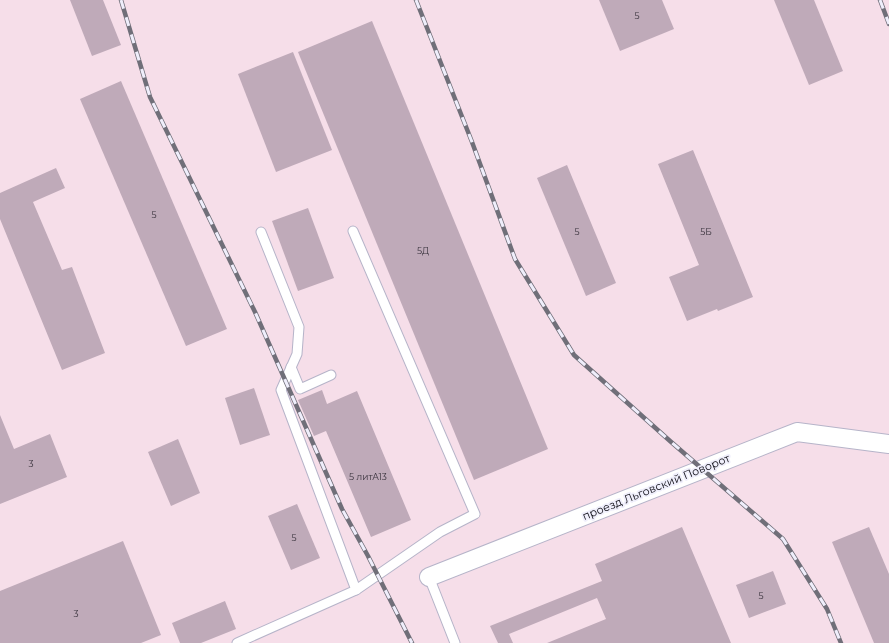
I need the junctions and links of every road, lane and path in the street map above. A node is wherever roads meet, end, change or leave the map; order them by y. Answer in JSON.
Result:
{"nodes":[{"id":1,"x":353,"y":231,"type":"dead end"},
{"id":2,"x":261,"y":232,"type":"dead end"},
{"id":3,"x":291,"y":367,"type":"junction"},
{"id":4,"x":332,"y":375,"type":"dead end"},
{"id":5,"x":889,"y":444,"type":"edge"},
{"id":6,"x":429,"y":577,"type":"joint"},
{"id":7,"x":356,"y":590,"type":"junction"},
{"id":8,"x":237,"y":643,"type":"edge"},
{"id":9,"x":455,"y":643,"type":"edge"}],
"edges":[{"from":1,"to":7,"type":"lane"},
{"from":2,"to":3,"type":"lane"},
{"from":3,"to":4,"type":"lane"},
{"from":3,"to":7,"type":"lane"},
{"from":5,"to":6,"type":"street","name":"проезд Льговский Поворот"},
{"from":6,"to":9,"type":"lane"},
{"from":7,"to":8,"type":"lane"}]}
